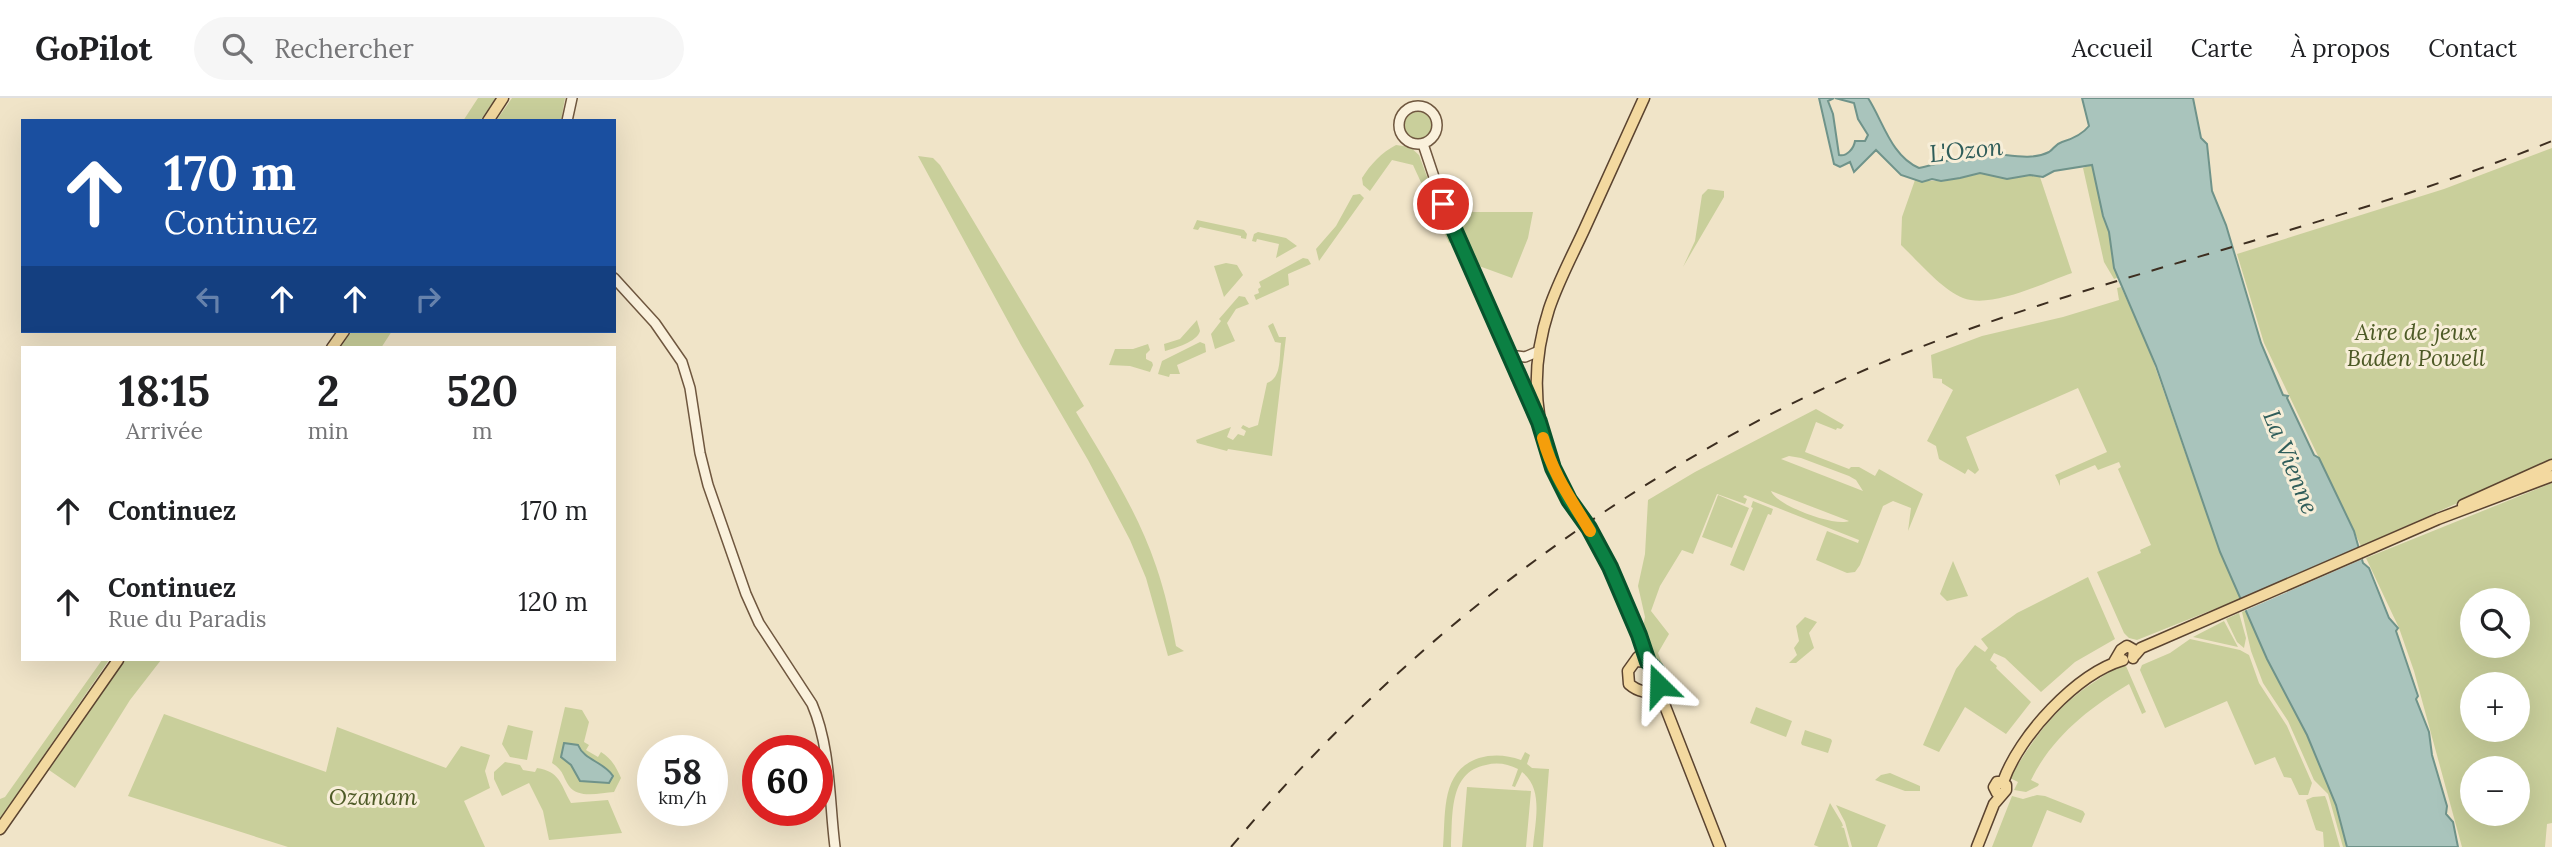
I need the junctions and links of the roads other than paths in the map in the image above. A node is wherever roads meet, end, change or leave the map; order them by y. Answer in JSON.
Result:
{"nodes":[{"id":1,"x":503,"y":98,"type":"edge"},
{"id":2,"x":572,"y":98,"type":"edge"},
{"id":3,"x":1644,"y":98,"type":"edge"},
{"id":4,"x":1411,"y":102,"type":"edge"},
{"id":5,"x":489,"y":119,"type":"edge"},
{"id":6,"x":567,"y":119,"type":"edge"},
{"id":7,"x":1423,"y":144,"type":"junction"},
{"id":8,"x":616,"y":280,"type":"edge"},
{"id":9,"x":1539,"y":351,"type":"junction"},
{"id":10,"x":1509,"y":355,"type":"junction"},
{"id":11,"x":1539,"y":422,"type":"junction"},
{"id":12,"x":2552,"y":465,"type":"edge"},
{"id":13,"x":2552,"y":476,"type":"edge"},
{"id":14,"x":2438,"y":519,"type":"junction"},
{"id":15,"x":1641,"y":639,"type":"junction"},
{"id":16,"x":117,"y":661,"type":"edge"},
{"id":17,"x":1636,"y":661,"type":"junction"},
{"id":18,"x":1648,"y":662,"type":"junction"},
{"id":19,"x":1657,"y":692,"type":"junction"},
{"id":20,"x":0,"y":831,"type":"edge"},
{"id":21,"x":835,"y":847,"type":"edge"},
{"id":22,"x":1720,"y":847,"type":"edge"},
{"id":23,"x":1977,"y":847,"type":"edge"}],
"edges":[{"from":1,"to":5,"type":"main road"},
{"from":2,"to":6,"type":"street"},
{"from":3,"to":9,"type":"main road"},
{"from":4,"to":7,"type":"street"},
{"from":4,"to":7,"type":"street"},
{"from":7,"to":10,"type":"street"},
{"from":8,"to":21,"type":"street"},
{"from":9,"to":10,"type":"street"},
{"from":9,"to":11,"type":"main road"},
{"from":10,"to":11,"type":"street"},
{"from":11,"to":15,"type":"main road"},
{"from":12,"to":14,"type":"main road"},
{"from":13,"to":14,"type":"main road"},
{"from":14,"to":23,"type":"main road"},
{"from":15,"to":17,"type":"main road"},
{"from":15,"to":18,"type":"main road"},
{"from":16,"to":20,"type":"main road"},
{"from":17,"to":18,"type":"main road"},
{"from":17,"to":19,"type":"main road"},
{"from":18,"to":19,"type":"main road"},
{"from":19,"to":22,"type":"main road"}]}
